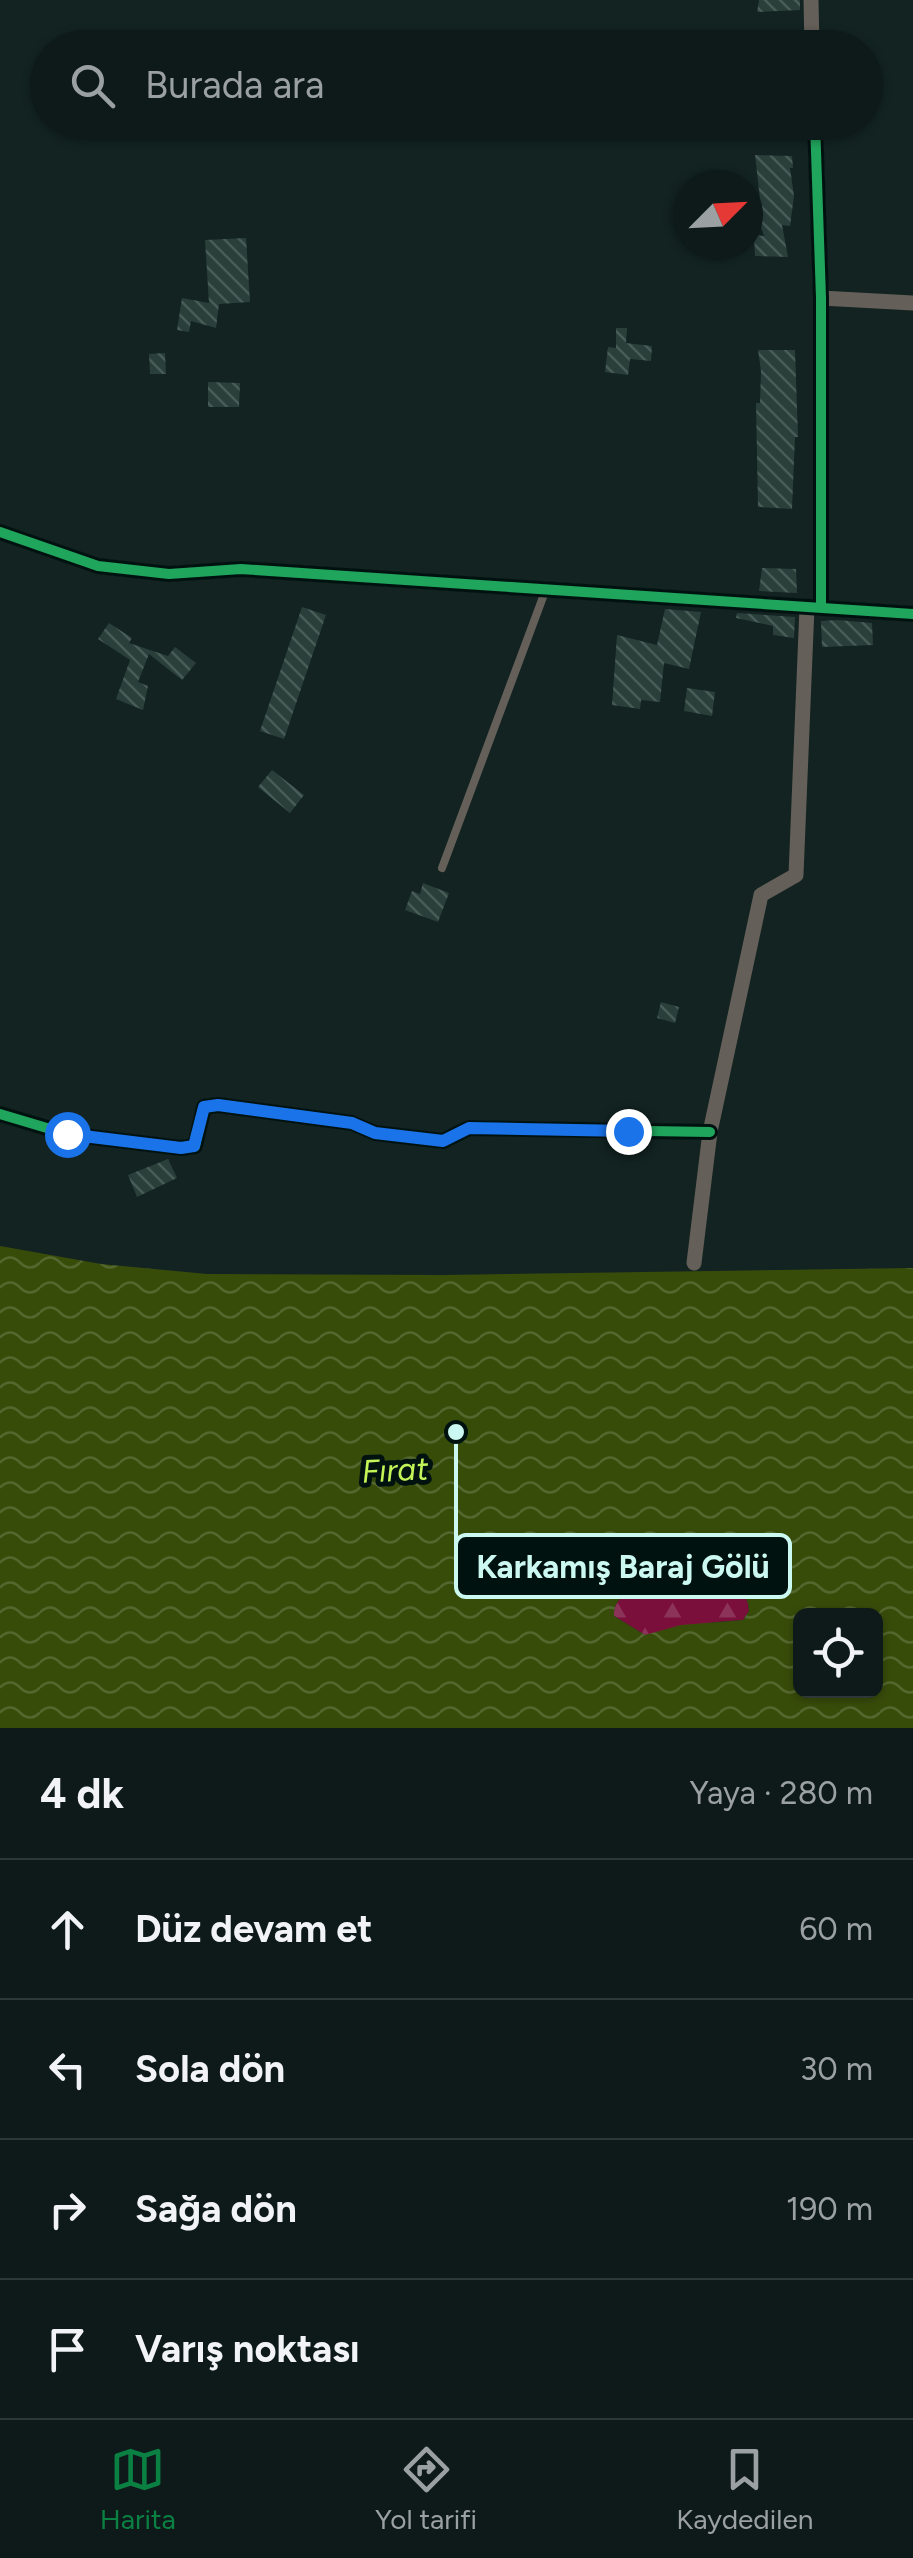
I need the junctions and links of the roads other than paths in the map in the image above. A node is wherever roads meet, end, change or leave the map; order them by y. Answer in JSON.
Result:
{"nodes":[{"id":1,"x":810,"y":0,"type":"edge"},
{"id":2,"x":811,"y":30,"type":"edge"},
{"id":3,"x":816,"y":140,"type":"edge"},
{"id":4,"x":821,"y":298,"type":"junction"},
{"id":5,"x":913,"y":304,"type":"edge"},
{"id":6,"x":0,"y":532,"type":"edge"},
{"id":7,"x":546,"y":589,"type":"junction"},
{"id":8,"x":814,"y":607,"type":"junction"},
{"id":9,"x":913,"y":614,"type":"edge"},
{"id":10,"x":442,"y":868,"type":"dead end"},
{"id":11,"x":0,"y":1114,"type":"edge"},
{"id":12,"x":710,"y":1132,"type":"junction"},
{"id":13,"x":694,"y":1264,"type":"dead end"}],
"edges":[{"from":1,"to":2,"type":"street"},
{"from":3,"to":4,"type":"street"},
{"from":4,"to":5,"type":"street"},
{"from":4,"to":8,"type":"street"},
{"from":6,"to":7,"type":"street"},
{"from":7,"to":8,"type":"street"},
{"from":7,"to":10,"type":"lane"},
{"from":8,"to":9,"type":"street"},
{"from":8,"to":12,"type":"street"},
{"from":11,"to":12,"type":"street"},
{"from":12,"to":13,"type":"street"}]}
